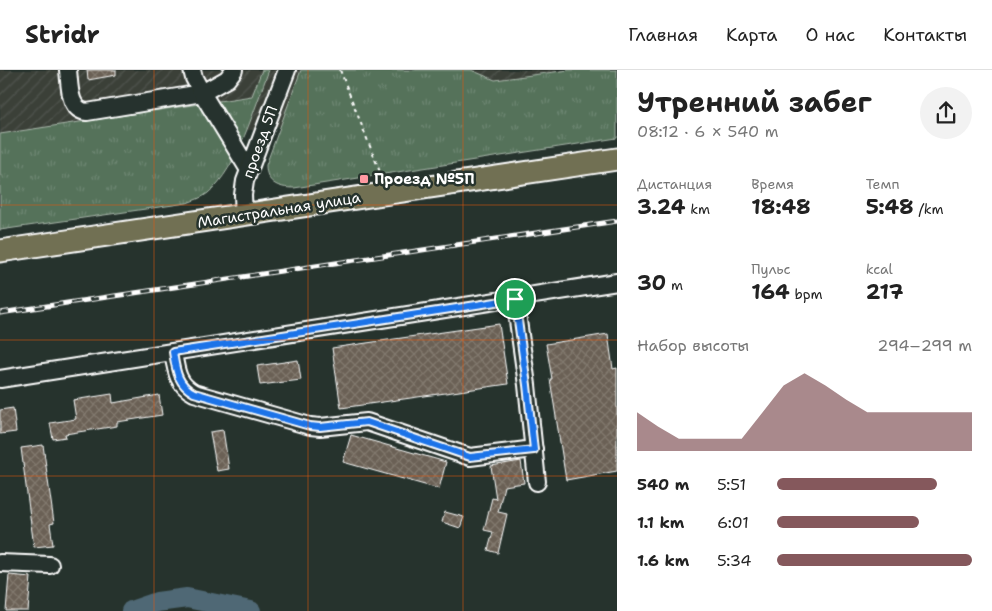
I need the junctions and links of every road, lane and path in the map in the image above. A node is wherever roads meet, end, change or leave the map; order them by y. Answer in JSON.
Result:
{"nodes":[{"id":1,"x":68,"y":70,"type":"edge"},
{"id":2,"x":192,"y":70,"type":"edge"},
{"id":3,"x":234,"y":70,"type":"edge"},
{"id":4,"x":287,"y":70,"type":"edge"},
{"id":5,"x":340,"y":70,"type":"edge"},
{"id":6,"x":202,"y":93,"type":"junction"},
{"id":7,"x":617,"y":159,"type":"edge"},
{"id":8,"x":249,"y":170,"type":"junction"},
{"id":9,"x":390,"y":176,"type":"dead end"},
{"id":10,"x":244,"y":216,"type":"junction"},
{"id":11,"x":0,"y":251,"type":"edge"},
{"id":12,"x":617,"y":282,"type":"edge"},
{"id":13,"x":515,"y":299,"type":"junction"},
{"id":14,"x":173,"y":352,"type":"junction"},
{"id":15,"x":0,"y":379,"type":"edge"},
{"id":16,"x":534,"y":450,"type":"junction"},
{"id":17,"x":537,"y":482,"type":"dead end"},
{"id":18,"x":0,"y":563,"type":"edge"},
{"id":19,"x":50,"y":565,"type":"dead end"}],
"edges":[{"from":1,"to":6,"type":"street"},
{"from":2,"to":6,"type":"street"},
{"from":3,"to":6,"type":"street"},
{"from":4,"to":8,"type":"street","name":"проезд 5П"},
{"from":5,"to":9,"type":"path"},
{"from":6,"to":8,"type":"street"},
{"from":7,"to":10,"type":"main road","name":"Магистральная улица"},
{"from":8,"to":10,"type":"street","name":"проезд 5П"},
{"from":10,"to":11,"type":"main road","name":"Магистральная улица"},
{"from":12,"to":13,"type":"street"},
{"from":13,"to":14,"type":"street"},
{"from":13,"to":16,"type":"street"},
{"from":14,"to":15,"type":"street"},
{"from":14,"to":16,"type":"street"},
{"from":16,"to":17,"type":"street"},
{"from":18,"to":19,"type":"street"}]}
